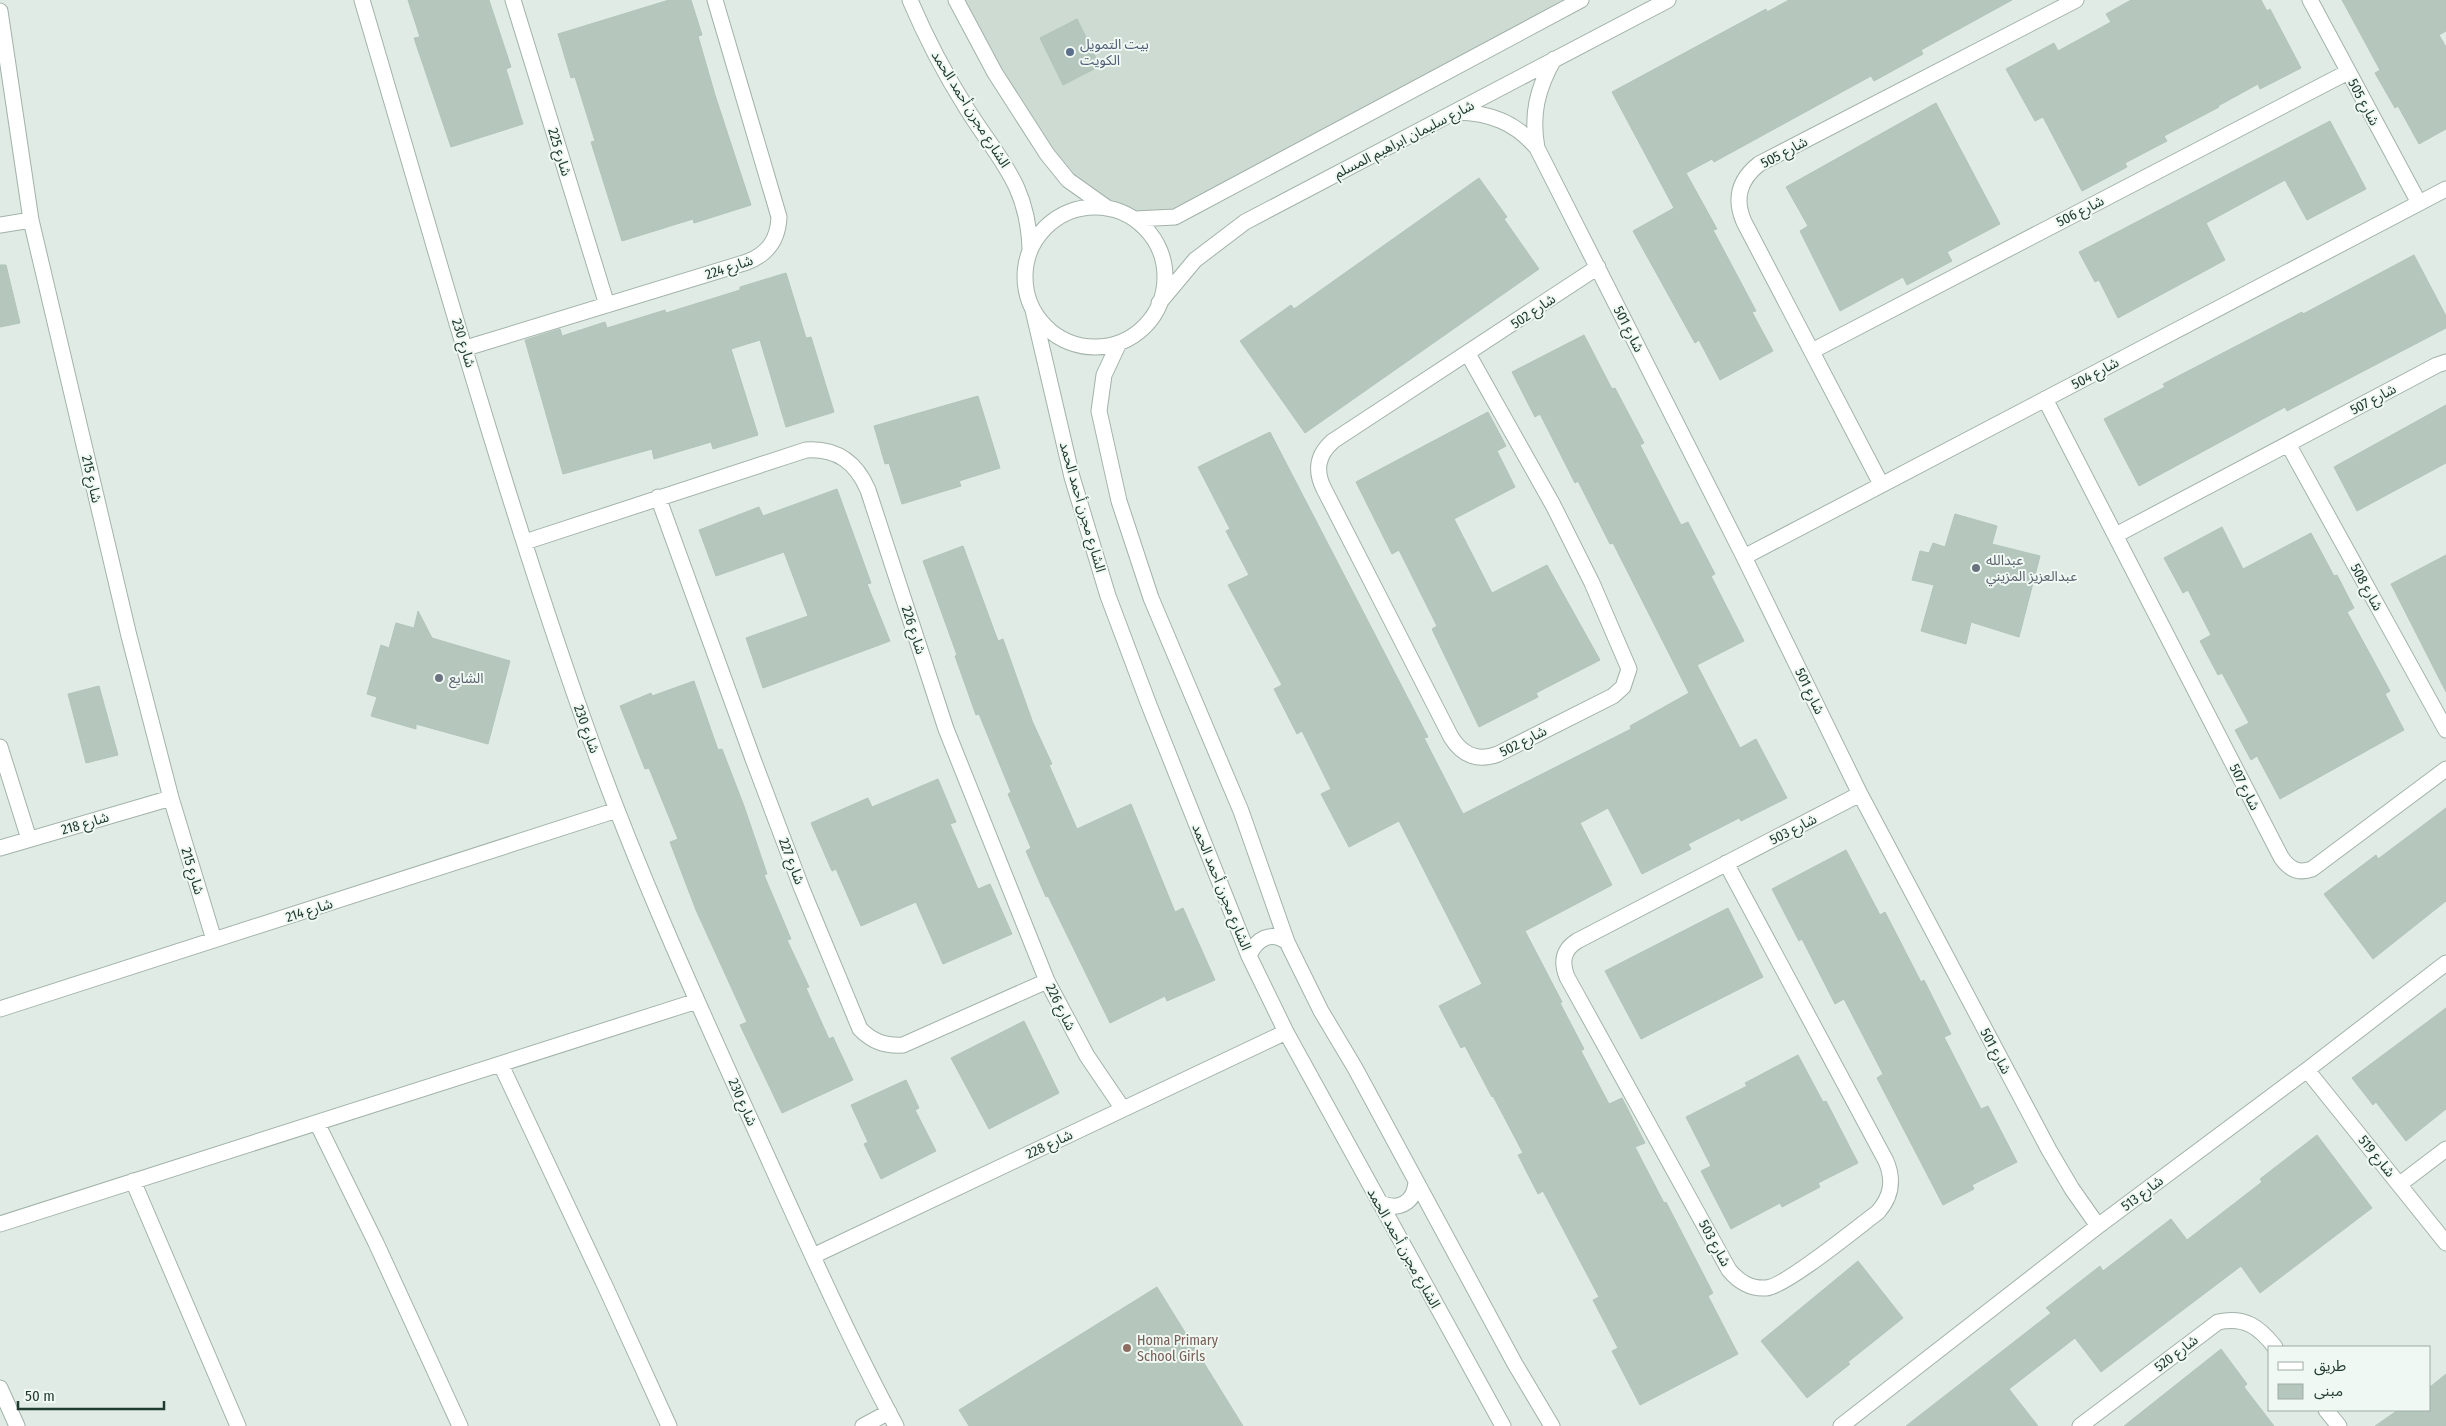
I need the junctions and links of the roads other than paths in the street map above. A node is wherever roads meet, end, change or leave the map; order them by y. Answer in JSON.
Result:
{"nodes":[{"id":1,"x":362,"y":0,"type":"edge"},
{"id":2,"x":513,"y":0,"type":"edge"},
{"id":3,"x":714,"y":0,"type":"edge"},
{"id":4,"x":910,"y":0,"type":"edge"},
{"id":5,"x":956,"y":0,"type":"edge"},
{"id":6,"x":1581,"y":0,"type":"edge"},
{"id":7,"x":1668,"y":0,"type":"edge"},
{"id":8,"x":2076,"y":0,"type":"edge"},
{"id":9,"x":2310,"y":0,"type":"edge"},
{"id":10,"x":0,"y":11,"type":"edge"},
{"id":11,"x":1,"y":26,"type":"edge"},
{"id":12,"x":1554,"y":59,"type":"junction"},
{"id":13,"x":2348,"y":72,"type":"junction"},
{"id":14,"x":1457,"y":112,"type":"junction"},
{"id":15,"x":1537,"y":148,"type":"junction"},
{"id":16,"x":2446,"y":189,"type":"edge"},
{"id":17,"x":2419,"y":203,"type":"junction"},
{"id":18,"x":1106,"y":207,"type":"junction"},
{"id":19,"x":1135,"y":219,"type":"junction"},
{"id":20,"x":31,"y":220,"type":"junction"},
{"id":21,"x":0,"y":225,"type":"edge"},
{"id":22,"x":1030,"y":249,"type":"junction"},
{"id":23,"x":1598,"y":268,"type":"junction"},
{"id":24,"x":1159,"y":304,"type":"junction"},
{"id":25,"x":607,"y":305,"type":"junction"},
{"id":26,"x":1033,"y":310,"type":"junction"},
{"id":27,"x":1119,"y":342,"type":"junction"},
{"id":28,"x":466,"y":348,"type":"junction"},
{"id":29,"x":1812,"y":351,"type":"junction"},
{"id":30,"x":1468,"y":354,"type":"junction"},
{"id":31,"x":2446,"y":362,"type":"edge"},
{"id":32,"x":2045,"y":400,"type":"junction"},
{"id":33,"x":2288,"y":444,"type":"junction"},
{"id":34,"x":1881,"y":484,"type":"junction"},
{"id":35,"x":658,"y":497,"type":"junction"},
{"id":36,"x":2116,"y":535,"type":"junction"},
{"id":37,"x":525,"y":542,"type":"junction"},
{"id":38,"x":1744,"y":557,"type":"junction"},
{"id":39,"x":2446,"y":730,"type":"edge"},
{"id":40,"x":0,"y":747,"type":"edge"},
{"id":41,"x":2446,"y":769,"type":"edge"},
{"id":42,"x":1860,"y":794,"type":"junction"},
{"id":43,"x":171,"y":798,"type":"junction"},
{"id":44,"x":617,"y":810,"type":"junction"},
{"id":45,"x":29,"y":839,"type":"junction"},
{"id":46,"x":0,"y":848,"type":"edge"},
{"id":47,"x":1726,"y":863,"type":"junction"},
{"id":48,"x":214,"y":940,"type":"junction"},
{"id":49,"x":1288,"y":942,"type":"junction"},
{"id":50,"x":1249,"y":956,"type":"junction"},
{"id":51,"x":2446,"y":963,"type":"edge"},
{"id":52,"x":1048,"y":980,"type":"junction"},
{"id":53,"x":697,"y":1001,"type":"junction"},
{"id":54,"x":0,"y":1009,"type":"edge"},
{"id":55,"x":1286,"y":1032,"type":"junction"},
{"id":56,"x":501,"y":1065,"type":"junction"},
{"id":57,"x":2307,"y":1070,"type":"junction"},
{"id":58,"x":1122,"y":1109,"type":"junction"},
{"id":59,"x":317,"y":1123,"type":"junction"},
{"id":60,"x":2446,"y":1149,"type":"edge"},
{"id":61,"x":133,"y":1180,"type":"junction"},
{"id":62,"x":1416,"y":1182,"type":"junction"},
{"id":63,"x":2400,"y":1184,"type":"junction"},
{"id":64,"x":1379,"y":1202,"type":"junction"},
{"id":65,"x":0,"y":1224,"type":"edge"},
{"id":66,"x":2098,"y":1226,"type":"junction"},
{"id":67,"x":2446,"y":1242,"type":"edge"},
{"id":68,"x":813,"y":1256,"type":"junction"},
{"id":69,"x":2274,"y":1346,"type":"edge"},
{"id":70,"x":0,"y":1388,"type":"edge"},
{"id":71,"x":2327,"y":1411,"type":"edge"},
{"id":72,"x":888,"y":1412,"type":"junction"},
{"id":73,"x":17,"y":1426,"type":"edge"},
{"id":74,"x":238,"y":1426,"type":"edge"},
{"id":75,"x":460,"y":1426,"type":"edge"},
{"id":76,"x":668,"y":1426,"type":"edge"},
{"id":77,"x":863,"y":1426,"type":"edge"},
{"id":78,"x":896,"y":1426,"type":"edge"},
{"id":79,"x":1503,"y":1426,"type":"edge"},
{"id":80,"x":1552,"y":1426,"type":"edge"},
{"id":81,"x":1841,"y":1426,"type":"edge"},
{"id":82,"x":2080,"y":1426,"type":"edge"},
{"id":83,"x":2339,"y":1426,"type":"edge"}],
"edges":[{"from":1,"to":28,"type":"street","name":"شارع 230"},
{"from":2,"to":25,"type":"street","name":"شارع 225"},
{"from":3,"to":25,"type":"street","name":"شارع 224"},
{"from":4,"to":22,"type":"street","name":"الشارع مجرن أحمد الحمد"},
{"from":5,"to":18,"type":"street"},
{"from":6,"to":19,"type":"street"},
{"from":7,"to":12,"type":"street","name":"شارع سليمان ابراهيم المسلم"},
{"from":8,"to":29,"type":"street","name":"شارع 505"},
{"from":9,"to":13,"type":"street","name":"شارع 505"},
{"from":10,"to":11,"type":"street","name":"شارع 215"},
{"from":11,"to":20,"type":"street","name":"شارع 215"},
{"from":12,"to":14,"type":"street","name":"شارع سليمان ابراهيم المسلم"},
{"from":12,"to":15,"type":"street","name":"شارع 501"},
{"from":13,"to":17,"type":"street","name":"شارع 505"},
{"from":13,"to":29,"type":"street","name":"شارع 506"},
{"from":14,"to":15,"type":"street","name":"شارع 501"},
{"from":14,"to":24,"type":"street","name":"شارع سليمان ابراهيم المسلم"},
{"from":15,"to":23,"type":"street","name":"شارع 501"},
{"from":16,"to":17,"type":"street","name":"شارع 504"},
{"from":17,"to":32,"type":"street","name":"شارع 504"},
{"from":18,"to":19,"type":"street"},
{"from":18,"to":22,"type":"street"},
{"from":19,"to":24,"type":"street"},
{"from":20,"to":21,"type":"street"},
{"from":20,"to":43,"type":"street","name":"شارع 215"},
{"from":22,"to":26,"type":"street"},
{"from":23,"to":30,"type":"street","name":"شارع 502"},
{"from":23,"to":38,"type":"street","name":"شارع 501"},
{"from":24,"to":27,"type":"street"},
{"from":25,"to":28,"type":"street","name":"شارع 224"},
{"from":26,"to":27,"type":"street"},
{"from":26,"to":50,"type":"street","name":"الشارع مجرن أحمد الحمد"},
{"from":27,"to":49,"type":"street"},
{"from":28,"to":37,"type":"street","name":"شارع 230"},
{"from":29,"to":34,"type":"street","name":"شارع 505"},
{"from":30,"to":30,"type":"street","name":"شارع 502"},
{"from":31,"to":33,"type":"street","name":"شارع 507"},
{"from":32,"to":34,"type":"street","name":"شارع 504"},
{"from":32,"to":36,"type":"street","name":"شارع 507"},
{"from":33,"to":36,"type":"street","name":"شارع 507"},
{"from":33,"to":39,"type":"street","name":"شارع 508"},
{"from":34,"to":38,"type":"street","name":"شارع 504"},
{"from":35,"to":37,"type":"street","name":"شارع 226"},
{"from":35,"to":52,"type":"street","name":"شارع 226"},
{"from":35,"to":52,"type":"street","name":"شارع 227"},
{"from":36,"to":41,"type":"street","name":"شارع 507"},
{"from":37,"to":44,"type":"street","name":"شارع 230"},
{"from":38,"to":42,"type":"street","name":"شارع 501"},
{"from":40,"to":45,"type":"street"},
{"from":42,"to":47,"type":"street","name":"شارع 503"},
{"from":42,"to":66,"type":"street","name":"شارع 501"},
{"from":43,"to":45,"type":"street","name":"شارع 218"},
{"from":43,"to":48,"type":"street","name":"شارع 215"},
{"from":44,"to":48,"type":"street","name":"شارع 214"},
{"from":44,"to":53,"type":"street","name":"شارع 230"},
{"from":45,"to":46,"type":"street","name":"شارع 218"},
{"from":47,"to":47,"type":"street","name":"شارع 503"},
{"from":48,"to":54,"type":"street","name":"شارع 214"},
{"from":49,"to":50,"type":"street"},
{"from":49,"to":62,"type":"street"},
{"from":50,"to":55,"type":"street","name":"الشارع مجرن أحمد الحمد"},
{"from":51,"to":57,"type":"street","name":"شارع 513"},
{"from":52,"to":58,"type":"street","name":"شارع 226"},
{"from":53,"to":56,"type":"street"},
{"from":53,"to":68,"type":"street","name":"شارع 230"},
{"from":55,"to":58,"type":"street","name":"شارع 228"},
{"from":55,"to":64,"type":"street","name":"الشارع مجرن أحمد الحمد"},
{"from":56,"to":59,"type":"street"},
{"from":56,"to":76,"type":"street"},
{"from":57,"to":63,"type":"street","name":"شارع 519"},
{"from":57,"to":66,"type":"street","name":"شارع 513"},
{"from":58,"to":68,"type":"street","name":"شارع 228"},
{"from":59,"to":61,"type":"street"},
{"from":59,"to":75,"type":"street"},
{"from":60,"to":63,"type":"street"},
{"from":61,"to":65,"type":"street"},
{"from":61,"to":74,"type":"street"},
{"from":62,"to":64,"type":"street"},
{"from":62,"to":80,"type":"street"},
{"from":63,"to":67,"type":"street","name":"شارع 519"},
{"from":64,"to":79,"type":"street","name":"الشارع مجرن أحمد الحمد"},
{"from":66,"to":81,"type":"street","name":"شارع 513"},
{"from":68,"to":72,"type":"street","name":"شارع 230"},
{"from":69,"to":82,"type":"street","name":"شارع 520"},
{"from":70,"to":73,"type":"street"},
{"from":71,"to":83,"type":"street"},
{"from":72,"to":77,"type":"street"},
{"from":72,"to":78,"type":"street","name":"شارع 230"}]}
